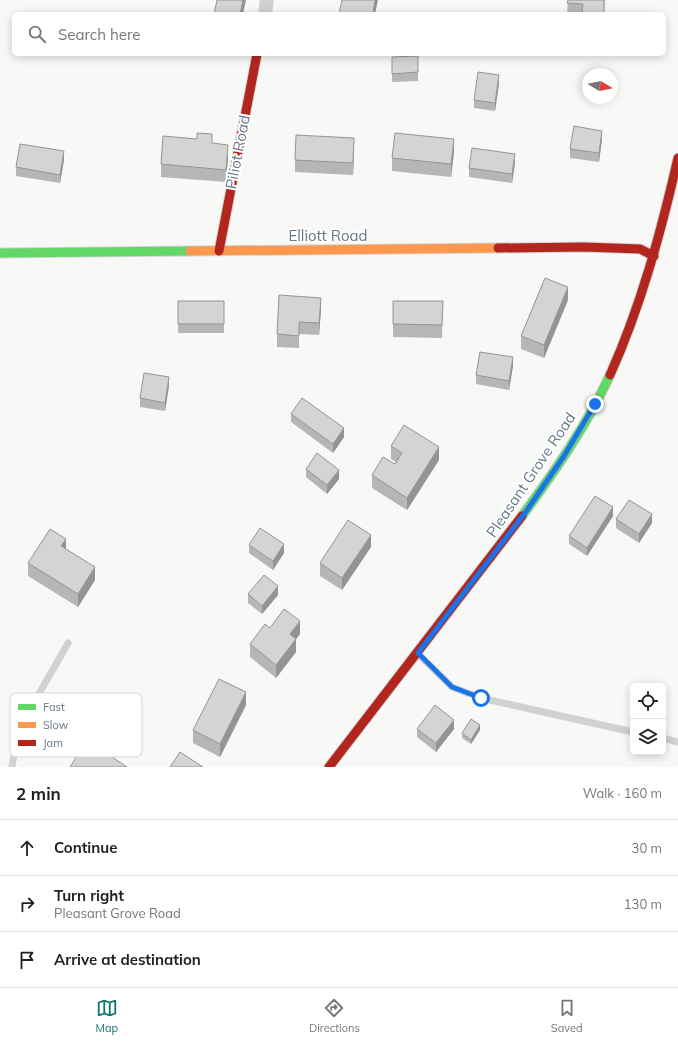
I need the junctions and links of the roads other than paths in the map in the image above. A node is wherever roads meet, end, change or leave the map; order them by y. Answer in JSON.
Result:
{"nodes":[{"id":1,"x":268,"y":0,"type":"edge"},
{"id":2,"x":265,"y":12,"type":"edge"},
{"id":3,"x":257,"y":56,"type":"edge"},
{"id":4,"x":678,"y":158,"type":"edge"},
{"id":5,"x":674,"y":197,"type":"edge"},
{"id":6,"x":219,"y":251,"type":"junction"},
{"id":7,"x":0,"y":253,"type":"edge"},
{"id":8,"x":654,"y":256,"type":"junction"},
{"id":9,"x":68,"y":643,"type":"dead end"},
{"id":10,"x":418,"y":653,"type":"junction"},
{"id":11,"x":40,"y":693,"type":"edge"},
{"id":12,"x":630,"y":731,"type":"edge"},
{"id":13,"x":666,"y":739,"type":"edge"},
{"id":14,"x":678,"y":742,"type":"edge"},
{"id":15,"x":13,"y":757,"type":"edge"},
{"id":16,"x":12,"y":767,"type":"edge"},
{"id":17,"x":329,"y":767,"type":"edge"}],
"edges":[{"from":1,"to":2,"type":"street"},
{"from":3,"to":6,"type":"street","name":"Piliot Road"},
{"from":4,"to":5,"type":"street","name":"Pleasant Grove Road"},
{"from":5,"to":8,"type":"street","name":"Pleasant Grove Road"},
{"from":6,"to":7,"type":"street","name":"Elliott Road"},
{"from":6,"to":8,"type":"street","name":"Elliott Road"},
{"from":8,"to":10,"type":"street","name":"Pleasant Grove Road"},
{"from":9,"to":11,"type":"lane"},
{"from":10,"to":12,"type":"lane"},
{"from":10,"to":17,"type":"street","name":"Pleasant Grove Road"},
{"from":13,"to":14,"type":"lane"},
{"from":15,"to":16,"type":"lane"}]}
